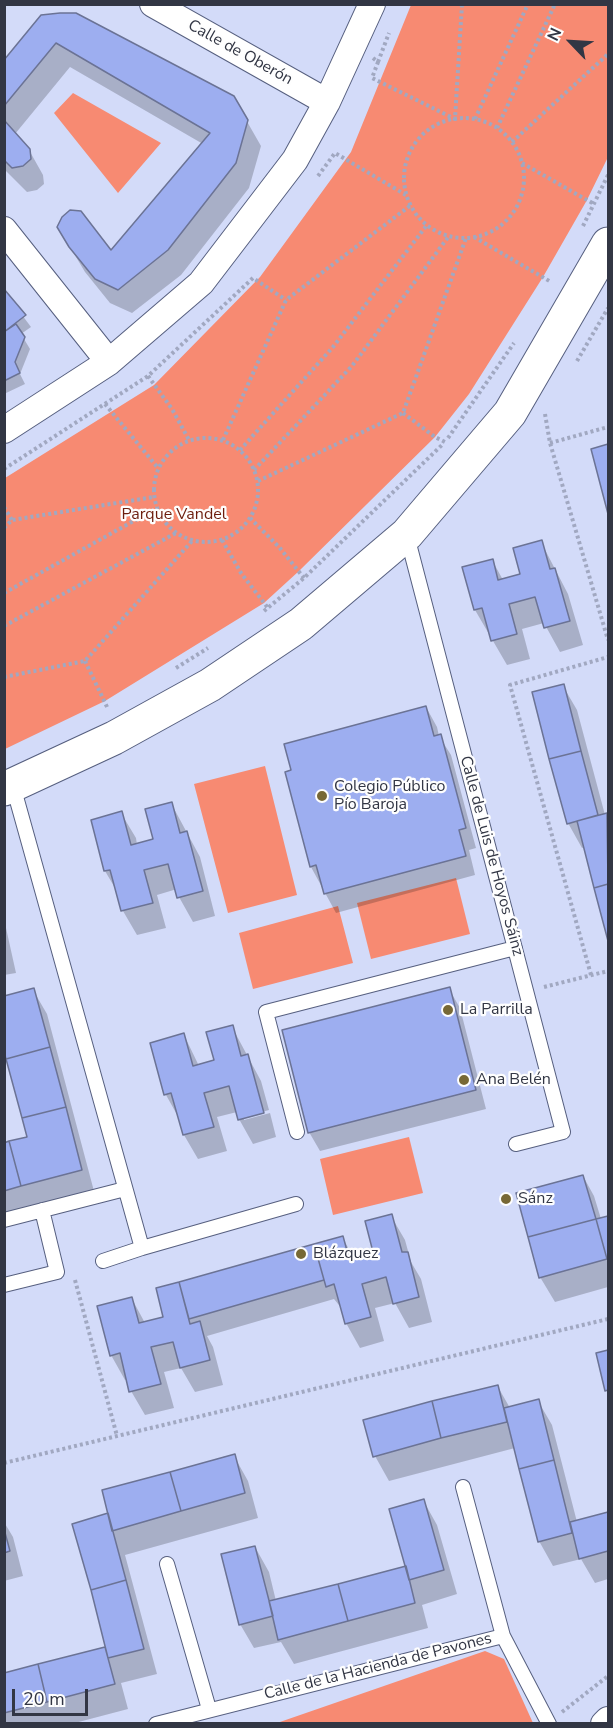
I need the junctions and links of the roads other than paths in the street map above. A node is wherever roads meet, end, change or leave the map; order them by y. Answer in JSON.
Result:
{"nodes":[{"id":1,"x":153,"y":4,"type":"edge"},
{"id":2,"x":372,"y":4,"type":"edge"},
{"id":3,"x":327,"y":102,"type":"junction"},
{"id":4,"x":4,"y":230,"type":"edge"},
{"id":5,"x":595,"y":238,"type":"edge"},
{"id":6,"x":109,"y":362,"type":"junction"},
{"id":7,"x":4,"y":430,"type":"edge"},
{"id":8,"x":406,"y":534,"type":"junction"},
{"id":9,"x":9,"y":787,"type":"edge"},
{"id":10,"x":514,"y":948,"type":"junction"},
{"id":11,"x":297,"y":1132,"type":"dead end"},
{"id":12,"x":516,"y":1144,"type":"dead end"},
{"id":13,"x":125,"y":1189,"type":"junction"},
{"id":14,"x":296,"y":1204,"type":"dead end"},
{"id":15,"x":42,"y":1210,"type":"junction"},
{"id":16,"x":4,"y":1220,"type":"edge"},
{"id":17,"x":142,"y":1248,"type":"junction"},
{"id":18,"x":103,"y":1261,"type":"road end"},
{"id":19,"x":4,"y":1285,"type":"edge"},
{"id":20,"x":463,"y":1487,"type":"dead end"},
{"id":21,"x":167,"y":1563,"type":"dead end"},
{"id":22,"x":503,"y":1636,"type":"junction"},
{"id":23,"x":209,"y":1710,"type":"junction"},
{"id":24,"x":609,"y":1720,"type":"edge"},
{"id":25,"x":549,"y":1723,"type":"edge"},
{"id":26,"x":156,"y":1724,"type":"edge"},
{"id":27,"x":604,"y":1724,"type":"edge"}],
"edges":[{"from":1,"to":3,"type":"street","name":"Calle de Oberón"},
{"from":2,"to":3,"type":"street"},
{"from":3,"to":6,"type":"street"},
{"from":4,"to":6,"type":"street"},
{"from":5,"to":8,"type":"street"},
{"from":6,"to":7,"type":"street"},
{"from":8,"to":9,"type":"street"},
{"from":8,"to":10,"type":"lane","name":"Calle de Luis de Hoyos Sáinz"},
{"from":9,"to":13,"type":"lane"},
{"from":10,"to":11,"type":"lane"},
{"from":10,"to":12,"type":"lane","name":"Calle de Luis de Hoyos Sáinz"},
{"from":13,"to":15,"type":"lane"},
{"from":13,"to":17,"type":"lane"},
{"from":14,"to":17,"type":"lane"},
{"from":15,"to":16,"type":"lane"},
{"from":15,"to":19,"type":"lane"},
{"from":17,"to":18,"type":"lane"},
{"from":20,"to":22,"type":"lane"},
{"from":21,"to":23,"type":"lane"},
{"from":22,"to":23,"type":"lane","name":"Calle de la Hacienda de Pavones"},
{"from":22,"to":25,"type":"lane","name":"Calle de la Hacienda de Pavones"},
{"from":23,"to":26,"type":"lane","name":"Calle de la Hacienda de Pavones"},
{"from":24,"to":27,"type":"street"}]}
